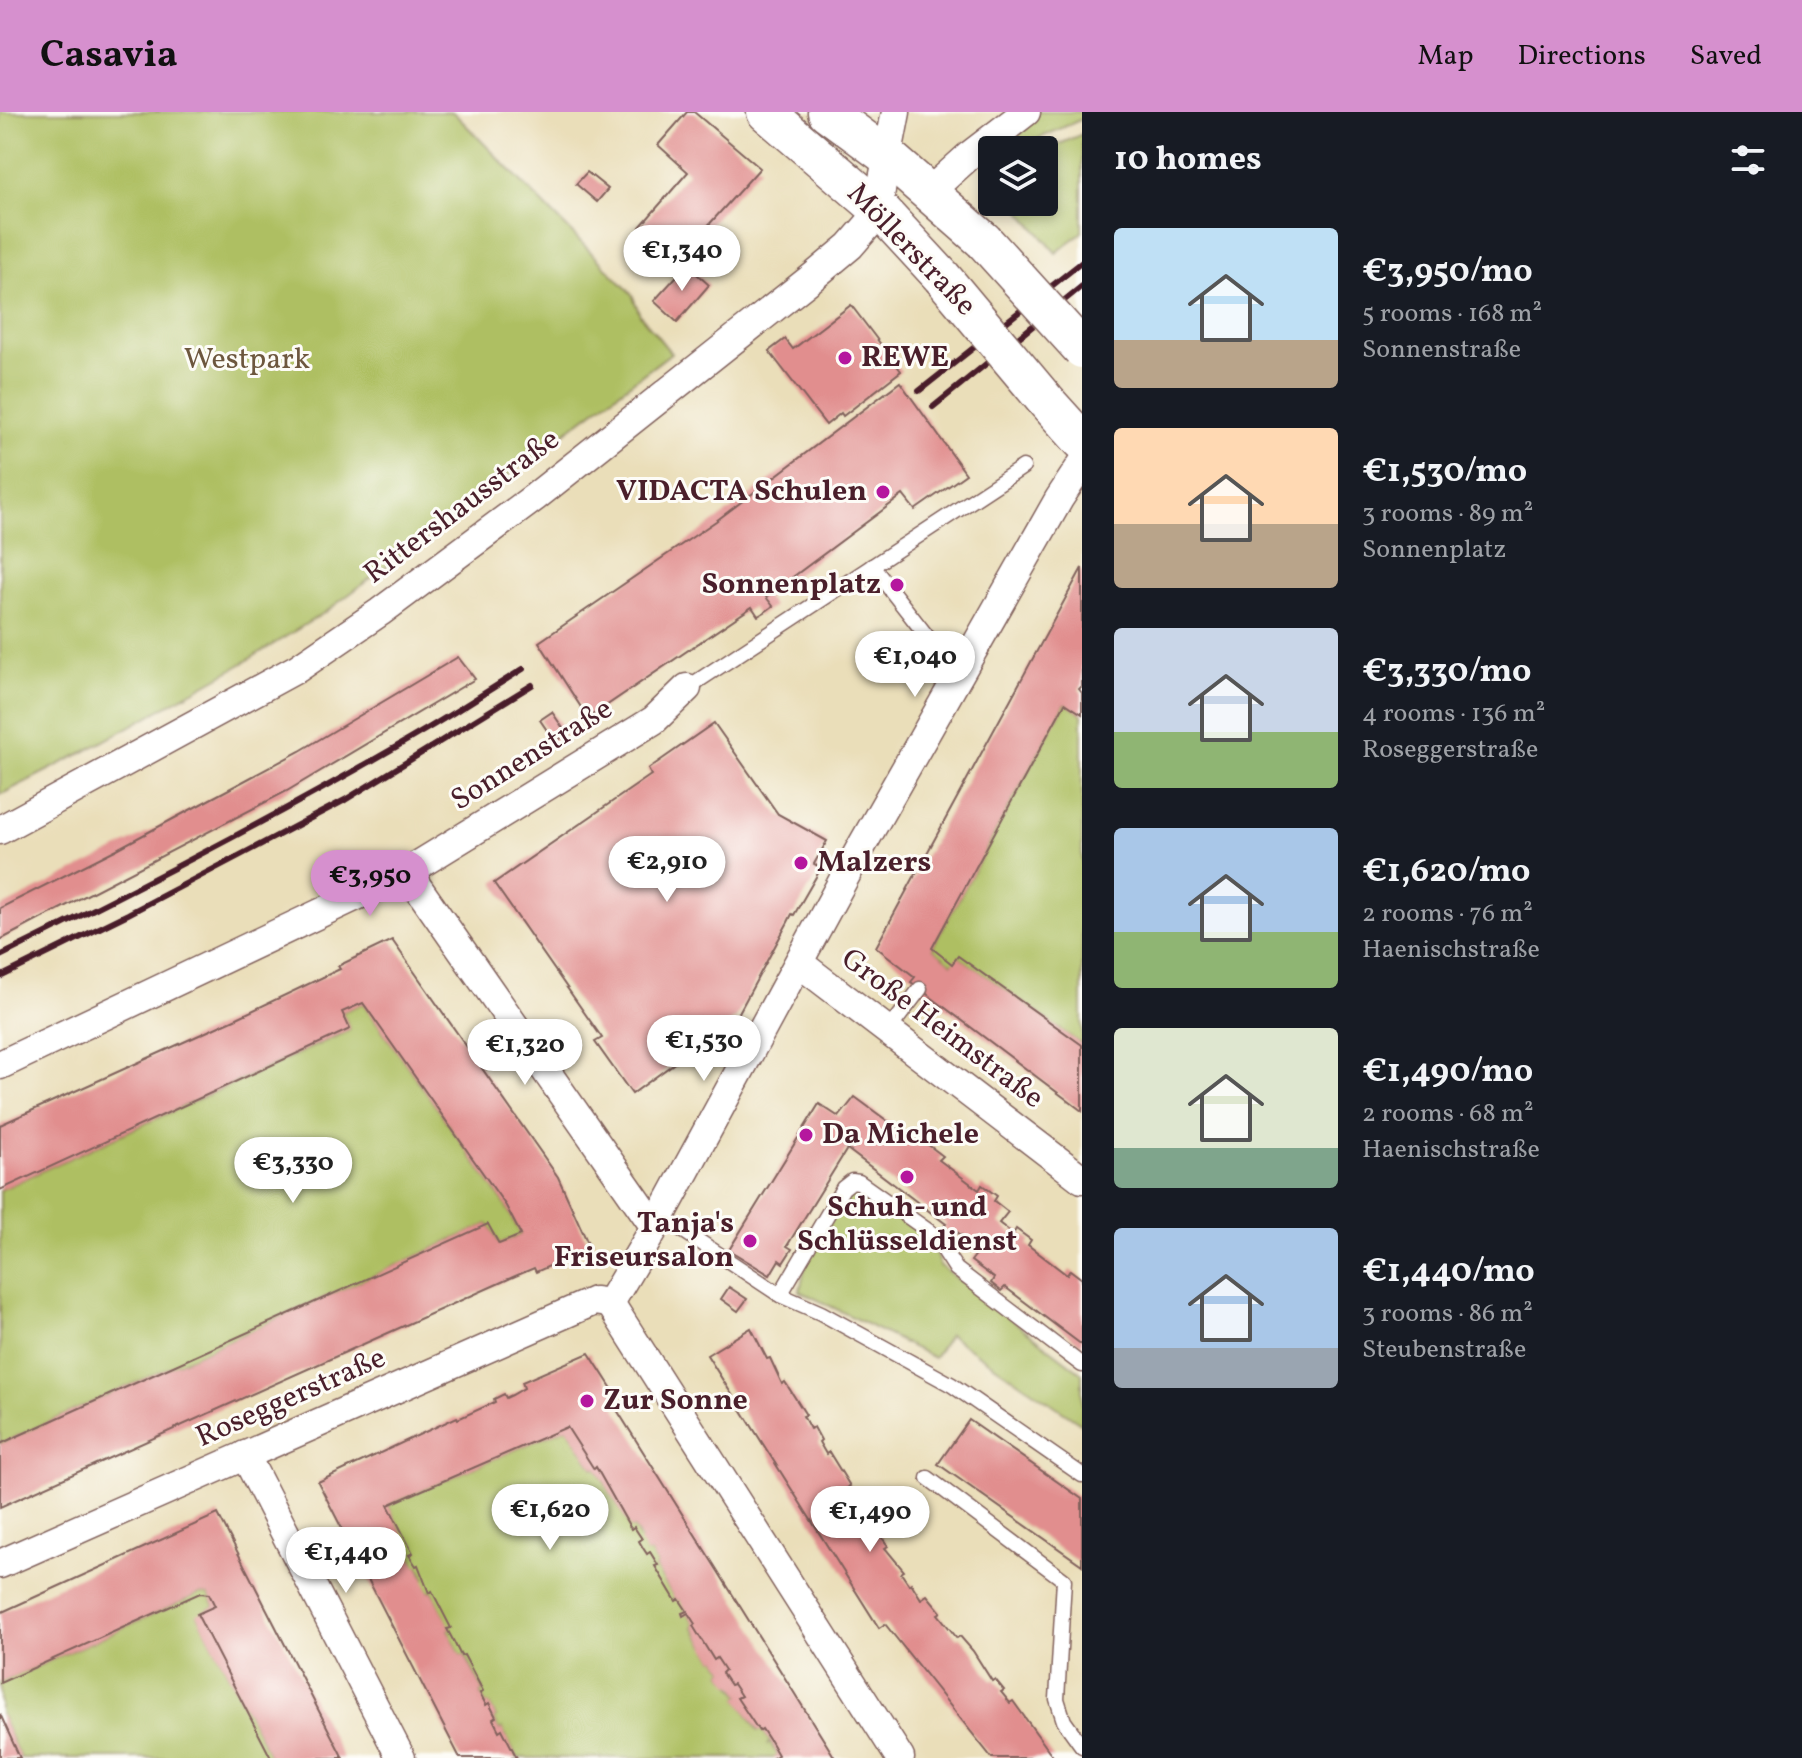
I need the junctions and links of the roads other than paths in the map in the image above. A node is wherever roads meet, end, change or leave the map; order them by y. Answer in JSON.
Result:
{"nodes":[{"id":1,"x":766,"y":112,"type":"edge"},
{"id":2,"x":827,"y":112,"type":"edge"},
{"id":3,"x":896,"y":112,"type":"edge"},
{"id":4,"x":1026,"y":112,"type":"edge"},
{"id":5,"x":888,"y":157,"type":"junction"},
{"id":6,"x":929,"y":192,"type":"junction"},
{"id":7,"x":879,"y":209,"type":"junction"},
{"id":8,"x":1082,"y":349,"type":"edge"},
{"id":9,"x":1082,"y":441,"type":"edge"},
{"id":10,"x":1082,"y":464,"type":"edge"},
{"id":11,"x":1023,"y":467,"type":"dead end"},
{"id":12,"x":872,"y":566,"type":"junction"},
{"id":13,"x":958,"y":676,"type":"junction"},
{"id":14,"x":687,"y":688,"type":"joint"},
{"id":15,"x":0,"y":830,"type":"edge"},
{"id":16,"x":407,"y":872,"type":"junction"},
{"id":17,"x":799,"y":963,"type":"junction"},
{"id":18,"x":920,"y":989,"type":"dead end"},
{"id":19,"x":888,"y":1031,"type":"junction"},
{"id":20,"x":0,"y":1065,"type":"edge"},
{"id":21,"x":1079,"y":1169,"type":"edge"},
{"id":22,"x":658,"y":1222,"type":"junction"},
{"id":23,"x":780,"y":1295,"type":"junction"},
{"id":24,"x":610,"y":1303,"type":"junction"},
{"id":25,"x":1082,"y":1365,"type":"edge"},
{"id":26,"x":245,"y":1455,"type":"junction"},
{"id":27,"x":1082,"y":1475,"type":"edge"},
{"id":28,"x":928,"y":1478,"type":"dead end"},
{"id":29,"x":0,"y":1564,"type":"edge"},
{"id":30,"x":1082,"y":1746,"type":"edge"},
{"id":31,"x":401,"y":1758,"type":"edge"},
{"id":32,"x":900,"y":1758,"type":"edge"}],
"edges":[{"from":1,"to":7,"type":"main road","name":"Möllerstraße"},
{"from":2,"to":5,"type":"main road","name":"Möllerstraße"},
{"from":3,"to":5,"type":"street","name":"Rittershausstraße"},
{"from":4,"to":6,"type":"street"},
{"from":5,"to":6,"type":"main road","name":"Möllerstraße"},
{"from":5,"to":7,"type":"street","name":"Rittershausstraße"},
{"from":6,"to":8,"type":"main road","name":"Möllerstraße","bridge":true},
{"from":7,"to":9,"type":"main road","name":"Möllerstraße","bridge":true},
{"from":7,"to":15,"type":"street","name":"Rittershausstraße"},
{"from":10,"to":13,"type":"street"},
{"from":11,"to":12,"type":"lane","name":"Sonnenstraße"},
{"from":12,"to":13,"type":"lane"},
{"from":12,"to":14,"type":"lane","name":"Sonnenstraße"},
{"from":13,"to":17,"type":"street"},
{"from":14,"to":16,"type":"street","name":"Sonnenstraße"},
{"from":16,"to":20,"type":"street","name":"Sonnenstraße"},
{"from":16,"to":22,"type":"street"},
{"from":17,"to":19,"type":"street","name":"Große Heimstraße"},
{"from":17,"to":22,"type":"street"},
{"from":18,"to":19,"type":"lane"},
{"from":19,"to":21,"type":"street","name":"Große Heimstraße"},
{"from":22,"to":23,"type":"lane"},
{"from":22,"to":24,"type":"street"},
{"from":23,"to":25,"type":"lane"},
{"from":23,"to":27,"type":"lane"},
{"from":24,"to":26,"type":"street","name":"Roseggerstraße"},
{"from":24,"to":32,"type":"street"},
{"from":26,"to":29,"type":"street","name":"Roseggerstraße"},
{"from":26,"to":31,"type":"street"},
{"from":28,"to":30,"type":"lane"}]}
